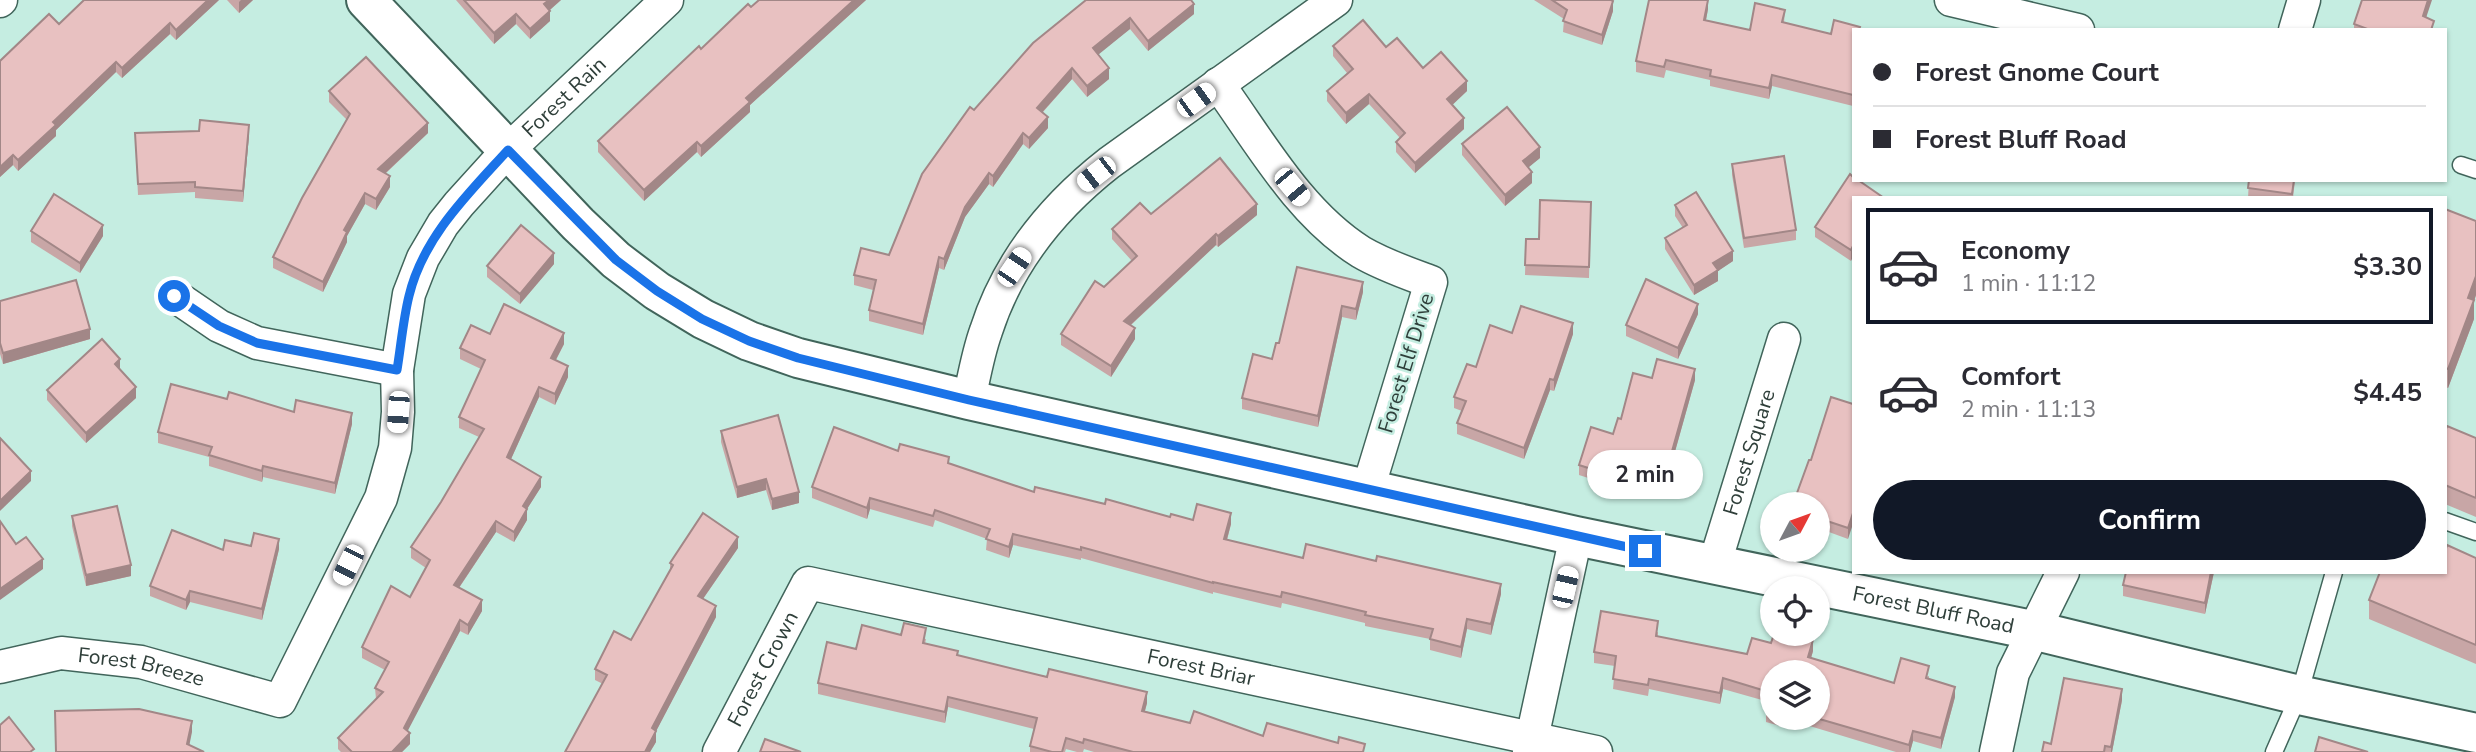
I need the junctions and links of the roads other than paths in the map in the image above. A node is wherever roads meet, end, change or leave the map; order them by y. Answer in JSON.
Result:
{"nodes":[{"id":1,"x":366,"y":0,"type":"edge"},
{"id":2,"x":667,"y":0,"type":"edge"},
{"id":3,"x":1336,"y":0,"type":"edge"},
{"id":4,"x":1951,"y":0,"type":"edge"},
{"id":5,"x":2304,"y":0,"type":"edge"},
{"id":6,"x":2070,"y":28,"type":"edge"},
{"id":7,"x":2296,"y":28,"type":"edge"},
{"id":8,"x":1218,"y":84,"type":"junction"},
{"id":9,"x":508,"y":150,"type":"junction"},
{"id":10,"x":174,"y":296,"type":"dead end"},
{"id":11,"x":1784,"y":339,"type":"dead end"},
{"id":12,"x":397,"y":370,"type":"junction"},
{"id":13,"x":969,"y":400,"type":"junction"},
{"id":14,"x":1368,"y":489,"type":"junction"},
{"id":15,"x":2447,"y":522,"type":"edge"},
{"id":16,"x":2476,"y":532,"type":"edge"},
{"id":17,"x":1576,"y":536,"type":"junction"},
{"id":18,"x":1714,"y":566,"type":"junction"},
{"id":19,"x":2062,"y":574,"type":"edge"},
{"id":20,"x":2333,"y":574,"type":"edge"},
{"id":21,"x":808,"y":583,"type":"joint"},
{"id":22,"x":2032,"y":630,"type":"junction"},
{"id":23,"x":0,"y":667,"type":"edge"},
{"id":24,"x":2299,"y":695,"type":"junction"},
{"id":25,"x":280,"y":701,"type":"joint"},
{"id":26,"x":2476,"y":733,"type":"edge"},
{"id":27,"x":1530,"y":745,"type":"edge"},
{"id":28,"x":719,"y":752,"type":"edge"},
{"id":29,"x":1596,"y":752,"type":"edge"},
{"id":30,"x":1996,"y":752,"type":"edge"},
{"id":31,"x":2274,"y":752,"type":"edge"}],
"edges":[{"from":1,"to":9,"type":"street","name":"Forest Bluff Road"},
{"from":2,"to":9,"type":"street","name":"Forest Rain"},
{"from":3,"to":8,"type":"street"},
{"from":4,"to":6,"type":"street"},
{"from":5,"to":7,"type":"street"},
{"from":8,"to":13,"type":"street"},
{"from":8,"to":14,"type":"street","name":"Forest Elf Drive"},
{"from":9,"to":12,"type":"street","name":"Forest Rain"},
{"from":9,"to":13,"type":"street","name":"Forest Bluff Road"},
{"from":10,"to":12,"type":"street"},
{"from":11,"to":18,"type":"street","name":"Forest Square"},
{"from":12,"to":25,"type":"street","name":"Forest Rain"},
{"from":13,"to":14,"type":"street","name":"Forest Bluff Road"},
{"from":14,"to":17,"type":"street","name":"Forest Bluff Road"},
{"from":15,"to":16,"type":"lane"},
{"from":17,"to":18,"type":"street","name":"Forest Bluff Road"},
{"from":17,"to":27,"type":"street"},
{"from":18,"to":22,"type":"street","name":"Forest Bluff Road"},
{"from":19,"to":22,"type":"street"},
{"from":20,"to":24,"type":"lane"},
{"from":21,"to":27,"type":"street","name":"Forest Briar"},
{"from":21,"to":28,"type":"street","name":"Forest Crown"},
{"from":22,"to":24,"type":"street","name":"Forest Bluff Road"},
{"from":22,"to":30,"type":"street"},
{"from":23,"to":25,"type":"street","name":"Forest Breeze"},
{"from":24,"to":26,"type":"street","name":"Forest Bluff Road"},
{"from":24,"to":31,"type":"lane"},
{"from":27,"to":29,"type":"street","name":"Forest Briar"}]}
